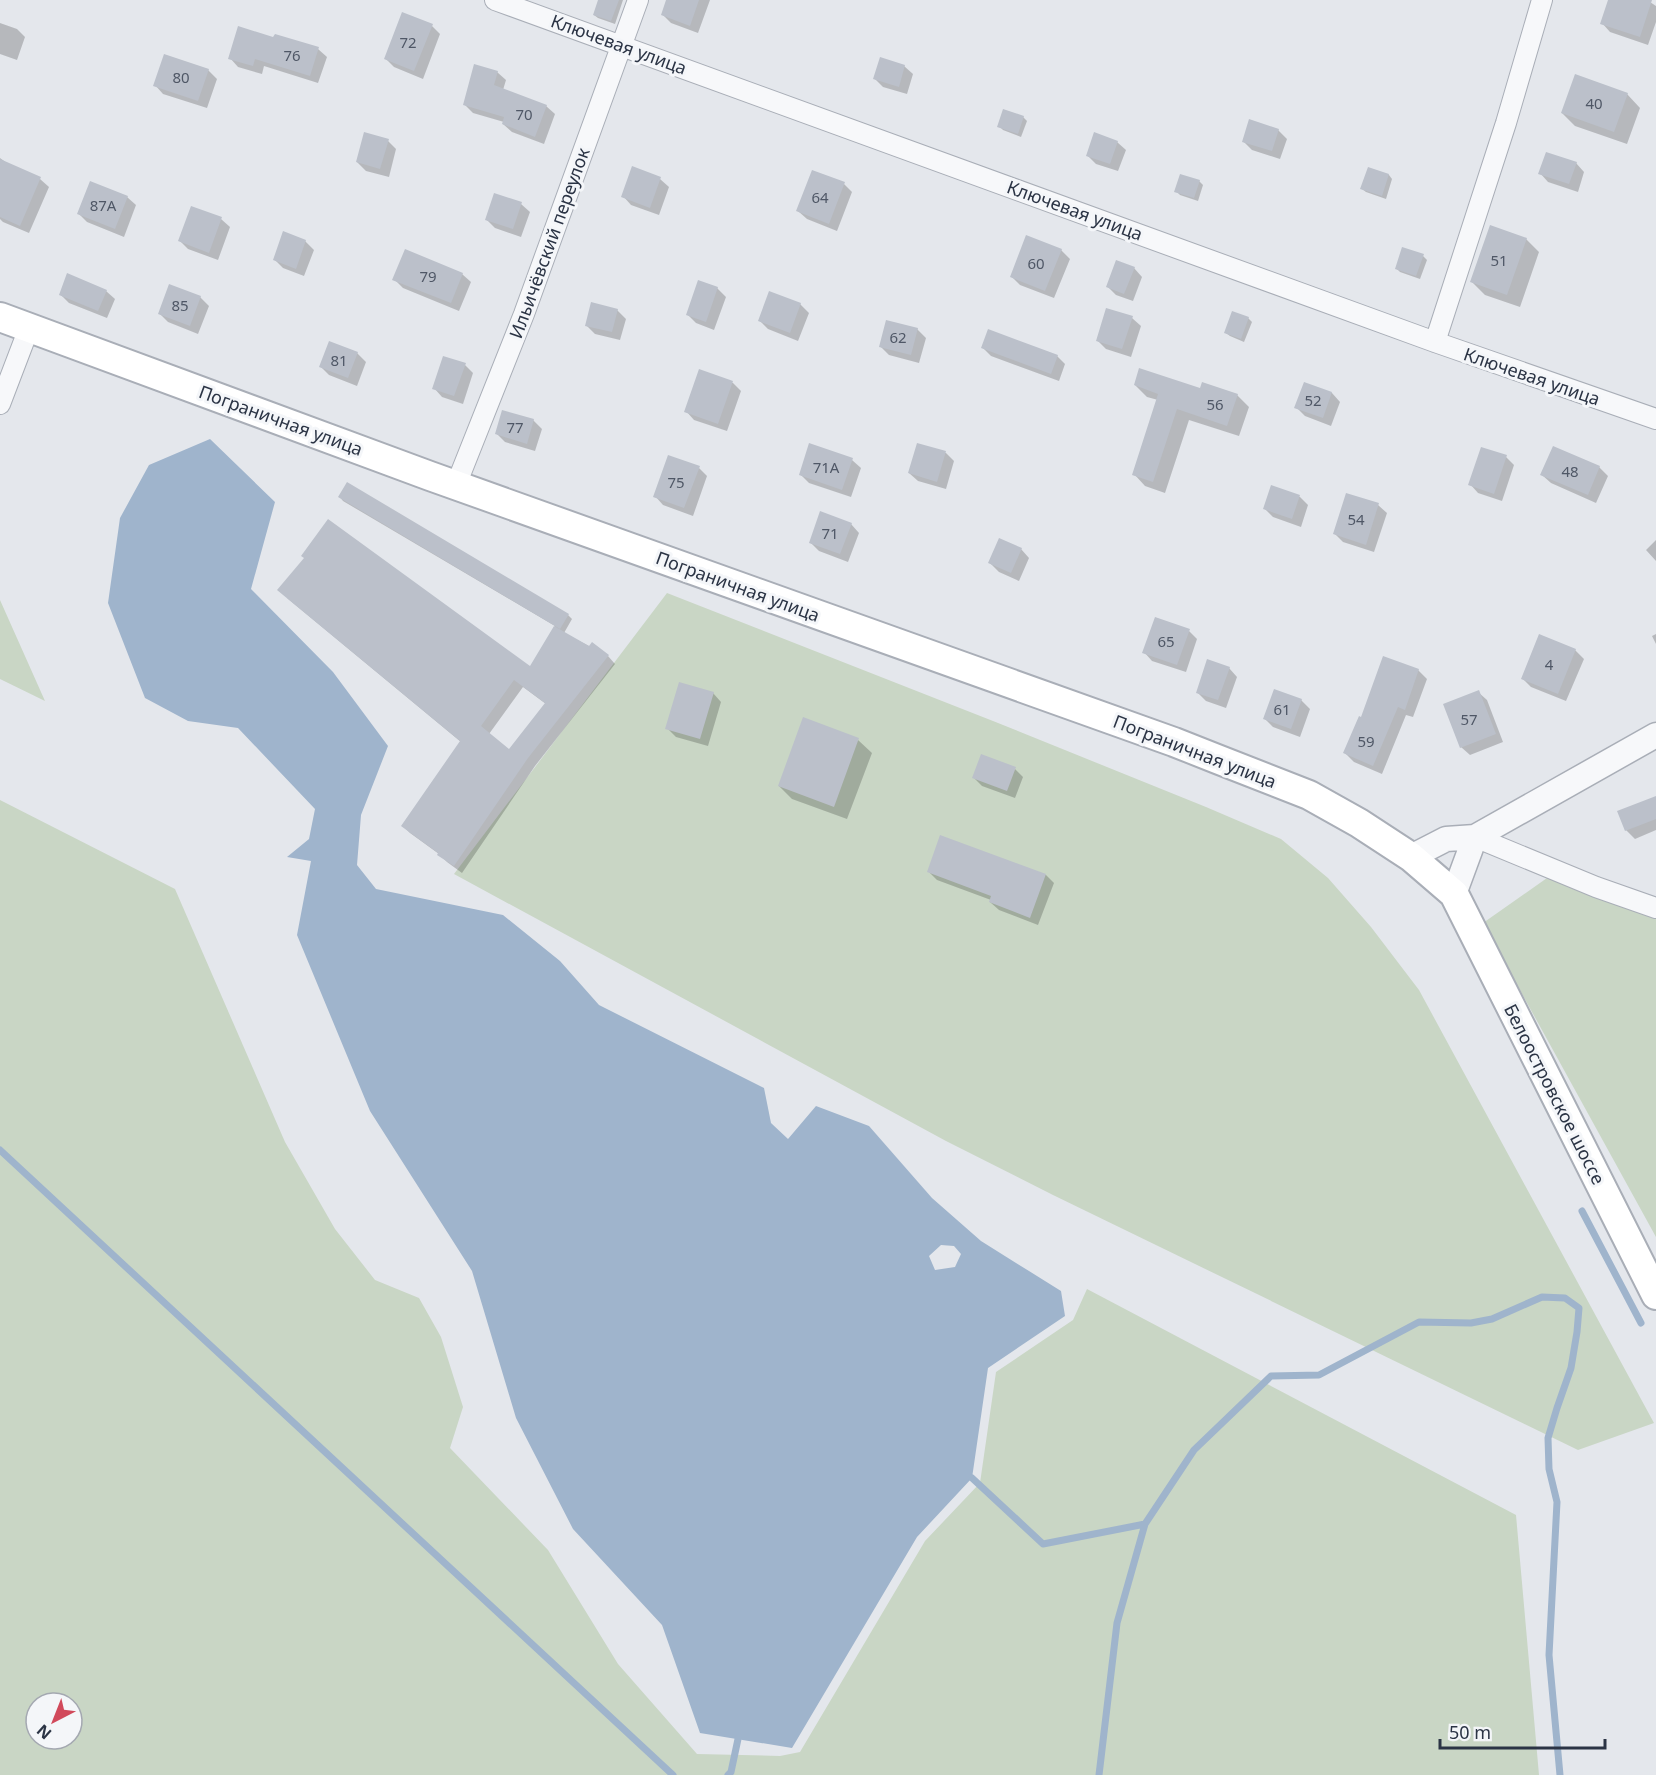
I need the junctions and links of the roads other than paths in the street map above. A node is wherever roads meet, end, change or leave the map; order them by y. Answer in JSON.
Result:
{"nodes":[{"id":1,"x":495,"y":0,"type":"edge"},
{"id":2,"x":638,"y":0,"type":"edge"},
{"id":3,"x":1542,"y":0,"type":"edge"},
{"id":4,"x":622,"y":45,"type":"junction"},
{"id":5,"x":0,"y":317,"type":"edge"},
{"id":6,"x":29,"y":328,"type":"junction"},
{"id":7,"x":1435,"y":342,"type":"junction"},
{"id":8,"x":0,"y":404,"type":"edge"},
{"id":9,"x":1656,"y":419,"type":"edge"},
{"id":10,"x":456,"y":485,"type":"junction"},
{"id":11,"x":1656,"y":735,"type":"edge"},
{"id":12,"x":1475,"y":837,"type":"junction"},
{"id":13,"x":1411,"y":857,"type":"junction"},
{"id":14,"x":1455,"y":894,"type":"junction"},
{"id":15,"x":1656,"y":908,"type":"edge"},
{"id":16,"x":1656,"y":1295,"type":"edge"}],
"edges":[{"from":1,"to":4,"type":"street","name":"Ключевая улица"},
{"from":2,"to":4,"type":"street","name":"Ильичёвский переулок"},
{"from":3,"to":7,"type":"street"},
{"from":4,"to":7,"type":"street","name":"Ключевая улица"},
{"from":4,"to":10,"type":"street","name":"Ильичёвский переулок"},
{"from":5,"to":6,"type":"main road","name":"Пограничная улица"},
{"from":6,"to":8,"type":"street"},
{"from":6,"to":10,"type":"main road","name":"Пограничная улица"},
{"from":7,"to":9,"type":"street","name":"Ключевая улица"},
{"from":10,"to":13,"type":"main road","name":"Пограничная улица"},
{"from":11,"to":12,"type":"street"},
{"from":12,"to":13,"type":"street"},
{"from":12,"to":14,"type":"street"},
{"from":12,"to":15,"type":"street"},
{"from":13,"to":14,"type":"main road","name":"Пограничная улица"},
{"from":14,"to":16,"type":"main road","name":"Белоостровское шоссе"}]}
